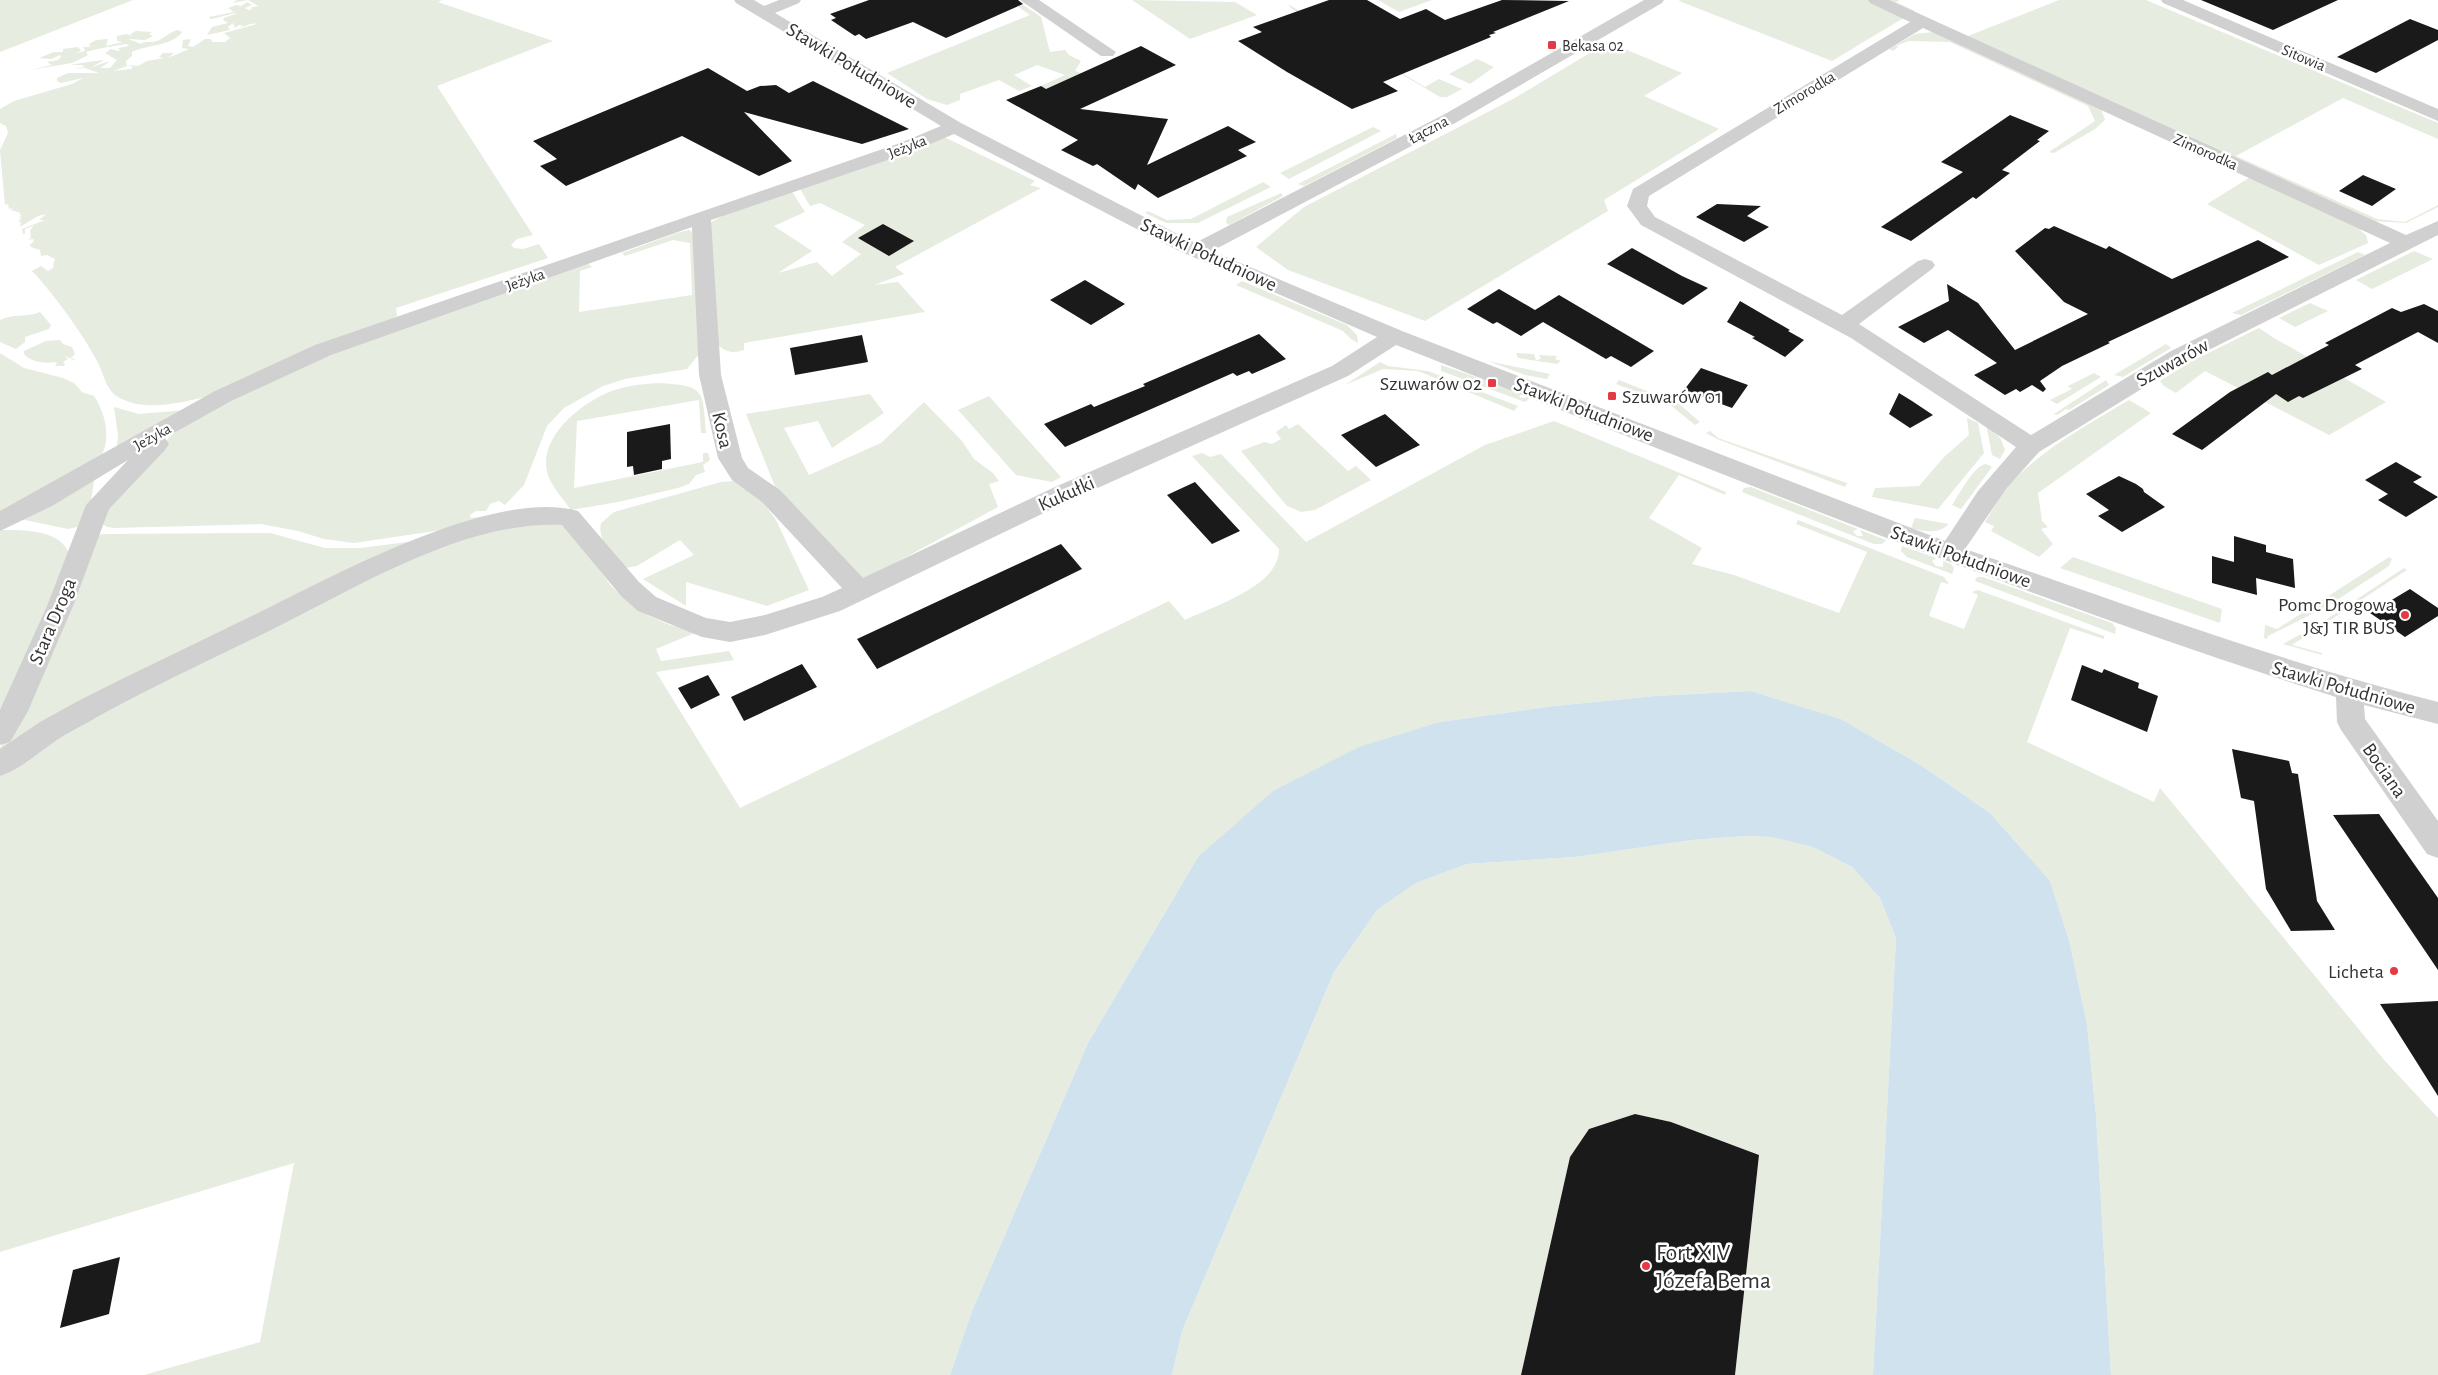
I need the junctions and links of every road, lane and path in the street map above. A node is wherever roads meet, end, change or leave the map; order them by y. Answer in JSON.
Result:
{"nodes":[{"id":1,"x":742,"y":0,"type":"edge"},
{"id":2,"x":793,"y":0,"type":"edge"},
{"id":3,"x":1028,"y":0,"type":"edge"},
{"id":4,"x":1656,"y":0,"type":"edge"},
{"id":5,"x":1876,"y":0,"type":"edge"},
{"id":6,"x":2169,"y":0,"type":"edge"},
{"id":7,"x":763,"y":12,"type":"junction"},
{"id":8,"x":1922,"y":21,"type":"junction"},
{"id":9,"x":1108,"y":52,"type":"dead end"},
{"id":10,"x":2438,"y":116,"type":"edge"},
{"id":11,"x":955,"y":127,"type":"junction"},
{"id":12,"x":701,"y":217,"type":"junction"},
{"id":13,"x":2438,"y":227,"type":"edge"},
{"id":14,"x":2406,"y":243,"type":"junction"},
{"id":15,"x":1196,"y":251,"type":"junction"},
{"id":16,"x":1925,"y":265,"type":"dead end"},
{"id":17,"x":1843,"y":324,"type":"junction"},
{"id":18,"x":1394,"y":336,"type":"junction"},
{"id":19,"x":205,"y":406,"type":"junction"},
{"id":20,"x":2031,"y":446,"type":"junction"},
{"id":21,"x":0,"y":522,"type":"edge"},
{"id":22,"x":1950,"y":553,"type":"junction"},
{"id":23,"x":859,"y":590,"type":"junction"},
{"id":24,"x":2349,"y":690,"type":"junction"},
{"id":25,"x":2438,"y":713,"type":"edge"},
{"id":26,"x":0,"y":734,"type":"edge"},
{"id":27,"x":0,"y":764,"type":"edge"},
{"id":28,"x":2438,"y":845,"type":"edge"}],
"edges":[{"from":1,"to":7,"type":"street","name":"Stawki Południowe"},
{"from":2,"to":7,"type":"street"},
{"from":3,"to":9,"type":"street"},
{"from":4,"to":15,"type":"street","name":"Łączna"},
{"from":5,"to":8,"type":"street"},
{"from":6,"to":10,"type":"street","name":"Sitowia"},
{"from":7,"to":11,"type":"street","name":"Stawki Południowe"},
{"from":8,"to":14,"type":"street","name":"Zimorodka"},
{"from":8,"to":17,"type":"street","name":"Zimorodka"},
{"from":11,"to":12,"type":"street","name":"Jeżyka"},
{"from":11,"to":15,"type":"street","name":"Stawki Południowe"},
{"from":12,"to":19,"type":"street","name":"Jeżyka"},
{"from":12,"to":23,"type":"street","name":"Kosa"},
{"from":13,"to":14,"type":"street","name":"Szuwarów"},
{"from":14,"to":20,"type":"street","name":"Szuwarów"},
{"from":15,"to":18,"type":"street","name":"Stawki Południowe"},
{"from":16,"to":17,"type":"street"},
{"from":17,"to":20,"type":"street","name":"Zimorodka"},
{"from":18,"to":22,"type":"street","name":"Stawki Południowe"},
{"from":18,"to":23,"type":"street","name":"Kukułki"},
{"from":19,"to":21,"type":"street","name":"Jeżyka"},
{"from":19,"to":26,"type":"street","name":"Stara Droga"},
{"from":20,"to":22,"type":"street","name":"Szuwarów"},
{"from":22,"to":24,"type":"street","name":"Stawki Południowe"},
{"from":23,"to":27,"type":"street","name":"Kukułki"},
{"from":24,"to":25,"type":"street","name":"Stawki Południowe"},
{"from":24,"to":28,"type":"street","name":"Bociana"}]}
